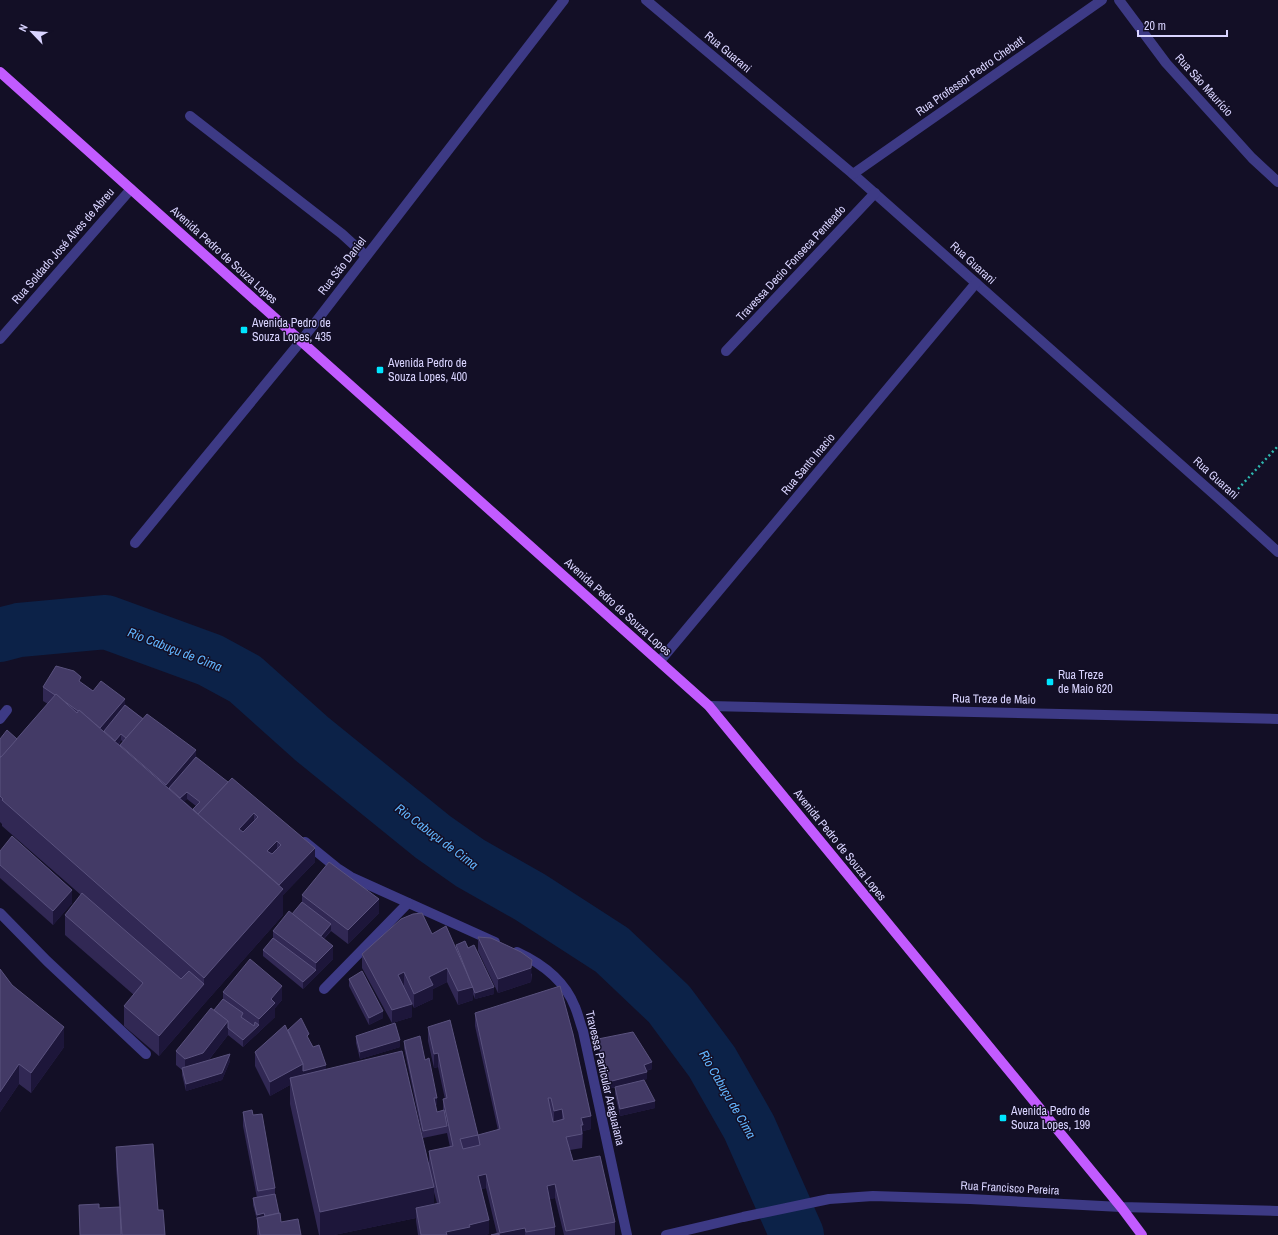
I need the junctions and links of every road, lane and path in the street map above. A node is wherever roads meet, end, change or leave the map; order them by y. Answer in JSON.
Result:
{"nodes":[{"id":1,"x":564,"y":0,"type":"edge"},
{"id":2,"x":646,"y":0,"type":"edge"},
{"id":3,"x":1102,"y":0,"type":"edge"},
{"id":4,"x":1119,"y":0,"type":"edge"},
{"id":5,"x":0,"y":72,"type":"edge"},
{"id":6,"x":190,"y":116,"type":"dead end"},
{"id":7,"x":853,"y":174,"type":"junction"},
{"id":8,"x":1278,"y":182,"type":"edge"},
{"id":9,"x":131,"y":189,"type":"junction"},
{"id":10,"x":875,"y":193,"type":"junction"},
{"id":11,"x":366,"y":256,"type":"junction"},
{"id":12,"x":976,"y":284,"type":"junction"},
{"id":13,"x":0,"y":339,"type":"edge"},
{"id":14,"x":301,"y":341,"type":"junction"},
{"id":15,"x":726,"y":351,"type":"dead end"},
{"id":16,"x":1278,"y":446,"type":"edge"},
{"id":17,"x":1225,"y":504,"type":"junction"},
{"id":18,"x":135,"y":543,"type":"dead end"},
{"id":19,"x":1278,"y":552,"type":"edge"},
{"id":20,"x":660,"y":661,"type":"junction"},
{"id":21,"x":709,"y":706,"type":"junction"},
{"id":22,"x":7,"y":710,"type":"dead end"},
{"id":23,"x":1278,"y":718,"type":"edge"},
{"id":24,"x":0,"y":720,"type":"edge"},
{"id":25,"x":297,"y":836,"type":"edge"},
{"id":26,"x":408,"y":903,"type":"junction"},
{"id":27,"x":0,"y":913,"type":"edge"},
{"id":28,"x":324,"y":989,"type":"dead end"},
{"id":29,"x":146,"y":1054,"type":"dead end"},
{"id":30,"x":1121,"y":1207,"type":"junction"},
{"id":31,"x":1278,"y":1211,"type":"edge"},
{"id":32,"x":627,"y":1235,"type":"edge"},
{"id":33,"x":666,"y":1235,"type":"edge"},
{"id":34,"x":1142,"y":1235,"type":"edge"}],
"edges":[{"from":1,"to":11,"type":"street","name":"Rua São Daniel"},
{"from":2,"to":7,"type":"street","name":"Rua Guarani"},
{"from":3,"to":7,"type":"street","name":"Rua Professor Pedro Chebatt"},
{"from":4,"to":8,"type":"street","name":"Rua São Maurício"},
{"from":5,"to":9,"type":"main road","name":"Avenida Pedro de Souza Lopes"},
{"from":6,"to":11,"type":"street"},
{"from":7,"to":10,"type":"street","name":"Rua Guarani"},
{"from":9,"to":13,"type":"street","name":"Rua Soldado José Alves de Abreu"},
{"from":9,"to":14,"type":"main road","name":"Avenida Pedro de Souza Lopes"},
{"from":10,"to":12,"type":"street","name":"Rua Guarani"},
{"from":10,"to":15,"type":"street","name":"Travessa Decio Fonseca Penteado"},
{"from":11,"to":14,"type":"street","name":"Rua São Daniel"},
{"from":12,"to":17,"type":"street","name":"Rua Guarani"},
{"from":12,"to":20,"type":"street","name":"Rua Santo Inacio"},
{"from":14,"to":18,"type":"street","name":"Rua São Daniel"},
{"from":14,"to":20,"type":"main road","name":"Avenida Pedro de Souza Lopes"},
{"from":16,"to":17,"type":"path"},
{"from":17,"to":19,"type":"street","name":"Rua Guarani"},
{"from":20,"to":21,"type":"main road","name":"Avenida Pedro de Souza Lopes"},
{"from":21,"to":23,"type":"street","name":"Rua Treze de Maio"},
{"from":21,"to":30,"type":"main road","name":"Avenida Pedro de Souza Lopes"},
{"from":22,"to":24,"type":"street"},
{"from":25,"to":26,"type":"street","name":"Travessa Particular Araguaiana"},
{"from":26,"to":28,"type":"street"},
{"from":26,"to":32,"type":"street","name":"Travessa Particular Araguaiana"},
{"from":27,"to":29,"type":"street"},
{"from":30,"to":31,"type":"street","name":"Rua Francisco Pereira"},
{"from":30,"to":33,"type":"street","name":"Rua Francisco Pereira"},
{"from":30,"to":34,"type":"main road","name":"Avenida Pedro de Souza Lopes"}]}
